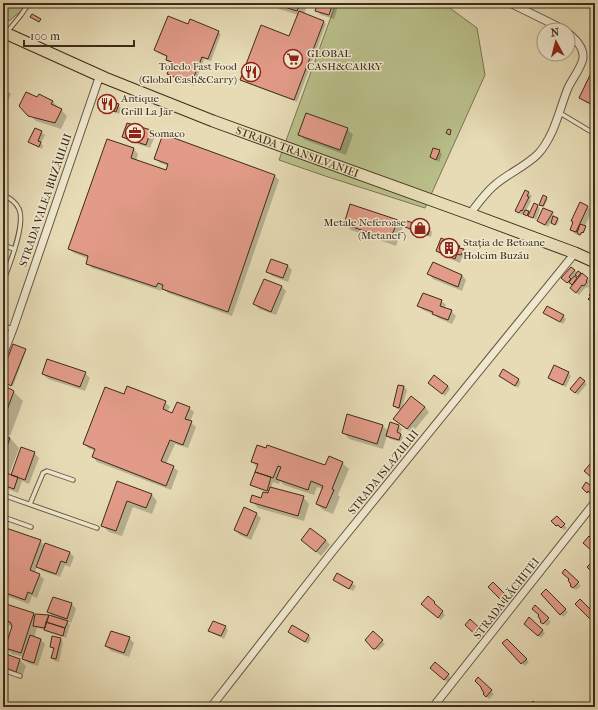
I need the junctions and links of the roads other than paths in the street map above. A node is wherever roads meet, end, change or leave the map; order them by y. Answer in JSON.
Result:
{"nodes":[{"id":1,"x":29,"y":3,"type":"edge"},
{"id":2,"x":510,"y":3,"type":"edge"},
{"id":3,"x":549,"y":22,"type":"edge"},
{"id":4,"x":4,"y":33,"type":"edge"},
{"id":5,"x":576,"y":42,"type":"edge"},
{"id":6,"x":100,"y":75,"type":"junction"},
{"id":7,"x":560,"y":113,"type":"junction"},
{"id":8,"x":595,"y":134,"type":"edge"},
{"id":9,"x":3,"y":195,"type":"edge"},
{"id":10,"x":470,"y":214,"type":"junction"},
{"id":11,"x":3,"y":245,"type":"edge"},
{"id":12,"x":14,"y":249,"type":"junction"},
{"id":13,"x":575,"y":253,"type":"junction"},
{"id":14,"x":595,"y":262,"type":"edge"},
{"id":15,"x":3,"y":282,"type":"edge"},
{"id":16,"x":3,"y":326,"type":"edge"},
{"id":17,"x":14,"y":329,"type":"junction"},
{"id":18,"x":3,"y":355,"type":"edge"},
{"id":19,"x":73,"y":480,"type":"dead end"},
{"id":20,"x":3,"y":495,"type":"edge"},
{"id":21,"x":595,"y":502,"type":"edge"},
{"id":22,"x":30,"y":504,"type":"junction"},
{"id":23,"x":3,"y":517,"type":"edge"},
{"id":24,"x":31,"y":527,"type":"dead end"},
{"id":25,"x":97,"y":528,"type":"dead end"},
{"id":26,"x":3,"y":670,"type":"edge"},
{"id":27,"x":20,"y":676,"type":"dead end"},
{"id":28,"x":211,"y":707,"type":"edge"},
{"id":29,"x":434,"y":707,"type":"edge"}],
"edges":[{"from":1,"to":4,"type":"lane"},
{"from":2,"to":3,"type":"street"},
{"from":4,"to":6,"type":"main road","name":"STRADA TRANSILVANIEI"},
{"from":5,"to":7,"type":"street"},
{"from":6,"to":10,"type":"main road","name":"STRADA TRANSILVANIEI"},
{"from":6,"to":17,"type":"street","name":"STRADA VALEA BUZĂULUI"},
{"from":7,"to":8,"type":"lane"},
{"from":7,"to":10,"type":"street"},
{"from":9,"to":12,"type":"lane"},
{"from":10,"to":13,"type":"main road","name":"STRADA TRANSILVANIEI"},
{"from":11,"to":12,"type":"lane"},
{"from":12,"to":15,"type":"lane"},
{"from":13,"to":14,"type":"main road","name":"STRADA TRANSILVANIEI"},
{"from":13,"to":28,"type":"street","name":"STRADA ISLAZULUI"},
{"from":16,"to":17,"type":"lane"},
{"from":17,"to":18,"type":"street","name":"STRADA VALEA BUZĂULUI"},
{"from":19,"to":22,"type":"lane"},
{"from":20,"to":22,"type":"lane"},
{"from":21,"to":29,"type":"street","name":"STRADA RĂCHITEI"},
{"from":22,"to":25,"type":"lane"},
{"from":23,"to":24,"type":"lane"},
{"from":26,"to":27,"type":"lane"}]}
